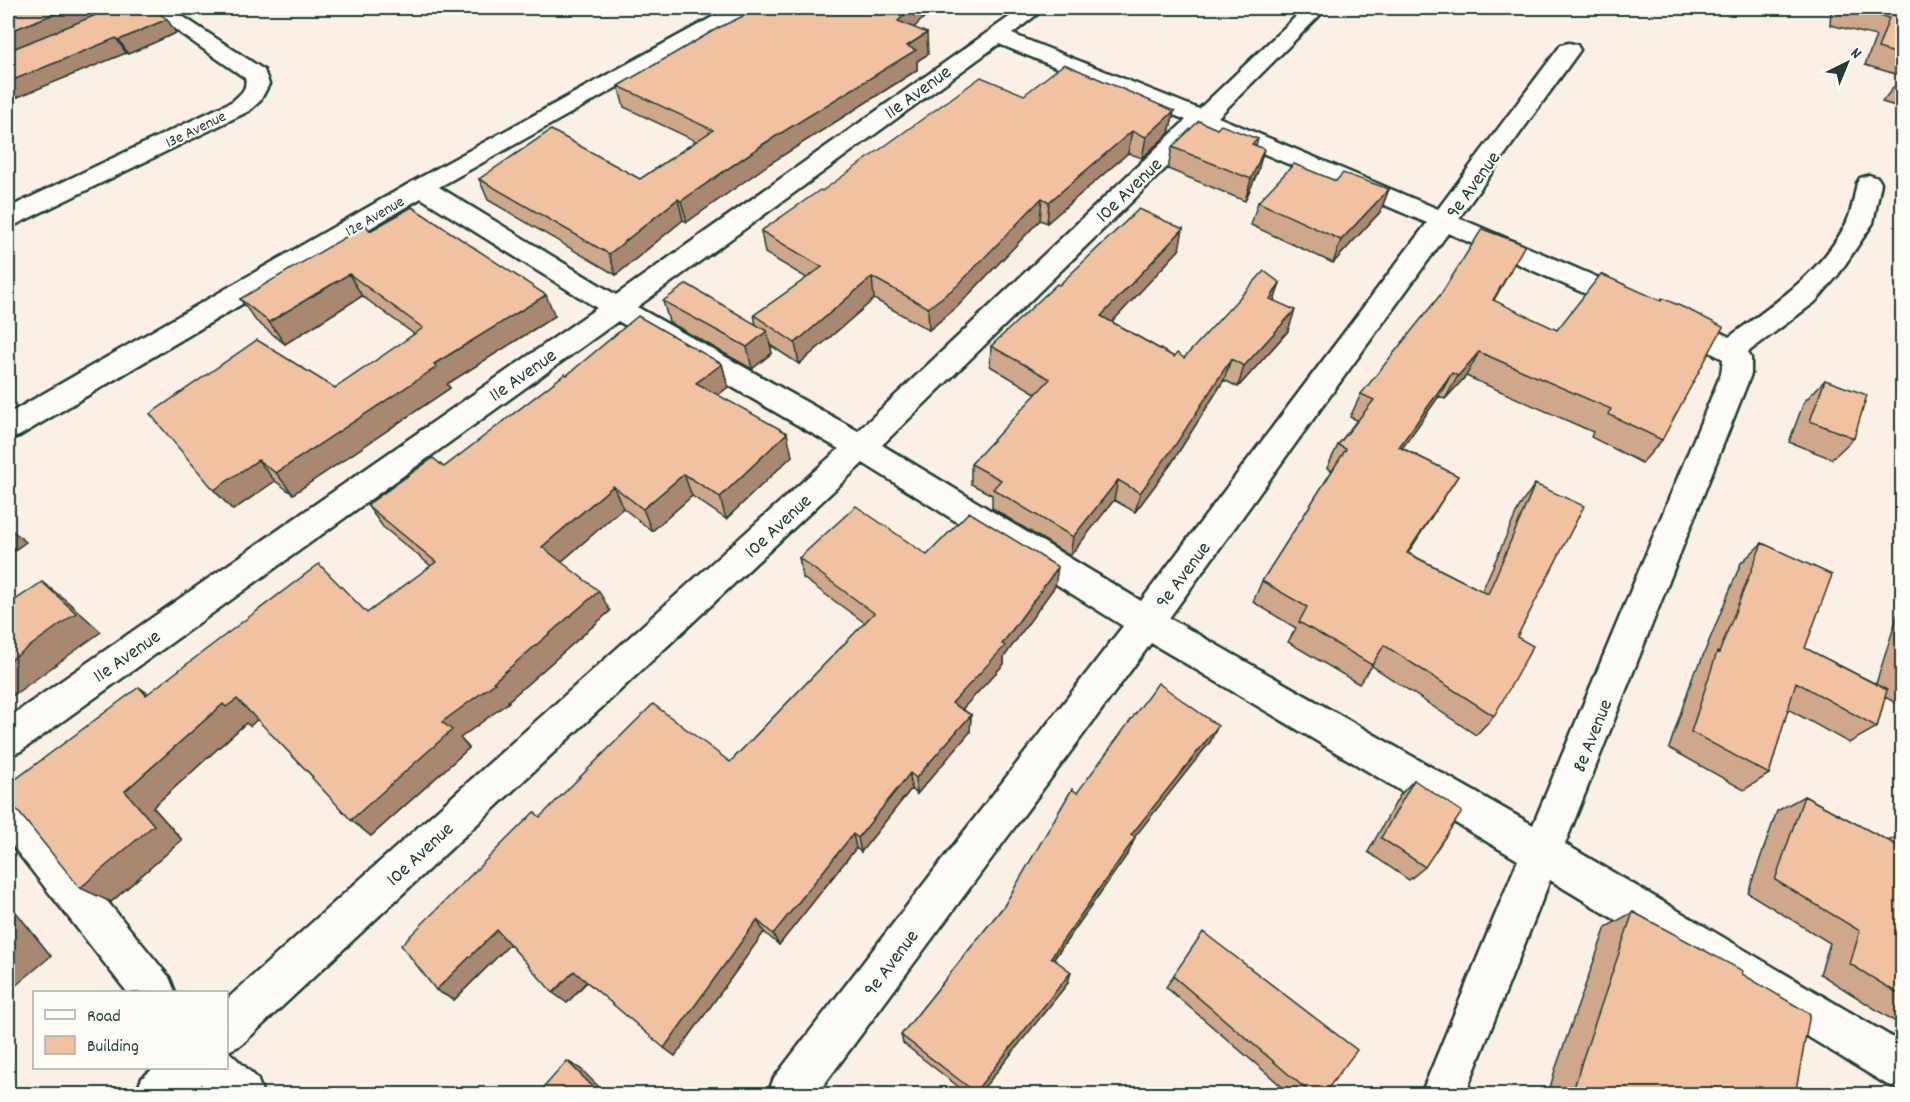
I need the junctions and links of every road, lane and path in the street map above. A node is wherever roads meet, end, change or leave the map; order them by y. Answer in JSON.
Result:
{"nodes":[{"id":1,"x":744,"y":8,"type":"edge"},
{"id":2,"x":1035,"y":8,"type":"edge"},
{"id":3,"x":1317,"y":8,"type":"edge"},
{"id":4,"x":163,"y":9,"type":"edge"},
{"id":5,"x":995,"y":35,"type":"junction"},
{"id":6,"x":1569,"y":50,"type":"dead end"},
{"id":7,"x":1201,"y":118,"type":"junction"},
{"id":8,"x":1869,"y":183,"type":"dead end"},
{"id":9,"x":421,"y":187,"type":"junction"},
{"id":10,"x":8,"y":218,"type":"edge"},
{"id":11,"x":1444,"y":221,"type":"junction"},
{"id":12,"x":617,"y":308,"type":"junction"},
{"id":13,"x":1734,"y":362,"type":"junction"},
{"id":14,"x":8,"y":428,"type":"edge"},
{"id":15,"x":861,"y":447,"type":"junction"},
{"id":16,"x":1146,"y":622,"type":"junction"},
{"id":17,"x":8,"y":739,"type":"edge"},
{"id":18,"x":8,"y":810,"type":"edge"},
{"id":19,"x":1544,"y":853,"type":"junction"},
{"id":20,"x":152,"y":991,"type":"edge"},
{"id":21,"x":228,"y":1028,"type":"edge"},
{"id":22,"x":1902,"y":1068,"type":"edge"},
{"id":23,"x":185,"y":1069,"type":"edge"},
{"id":24,"x":217,"y":1069,"type":"edge"},
{"id":25,"x":158,"y":1095,"type":"edge"},
{"id":26,"x":241,"y":1095,"type":"edge"},
{"id":27,"x":790,"y":1095,"type":"edge"},
{"id":28,"x":1443,"y":1095,"type":"edge"}],
"edges":[{"from":1,"to":9,"type":"street","name":"12e Avenue"},
{"from":2,"to":5,"type":"street","name":"11e Avenue"},
{"from":3,"to":7,"type":"street","name":"10e Avenue"},
{"from":4,"to":10,"type":"street","name":"13e Avenue"},
{"from":5,"to":7,"type":"street"},
{"from":5,"to":12,"type":"street","name":"11e Avenue"},
{"from":6,"to":11,"type":"street","name":"9e Avenue"},
{"from":7,"to":11,"type":"street"},
{"from":7,"to":15,"type":"street","name":"10e Avenue"},
{"from":8,"to":13,"type":"street"},
{"from":9,"to":12,"type":"street"},
{"from":9,"to":14,"type":"street","name":"12e Avenue"},
{"from":11,"to":13,"type":"street"},
{"from":11,"to":16,"type":"street","name":"9e Avenue"},
{"from":12,"to":15,"type":"street"},
{"from":12,"to":17,"type":"street","name":"11e Avenue"},
{"from":13,"to":19,"type":"street","name":"8e Avenue"},
{"from":15,"to":16,"type":"street"},
{"from":15,"to":21,"type":"street","name":"10e Avenue"},
{"from":16,"to":19,"type":"street"},
{"from":16,"to":27,"type":"street","name":"9e Avenue"},
{"from":18,"to":20,"type":"street"},
{"from":19,"to":22,"type":"street"},
{"from":19,"to":28,"type":"street","name":"8e Avenue"},
{"from":23,"to":25,"type":"street"},
{"from":24,"to":26,"type":"street"}]}
